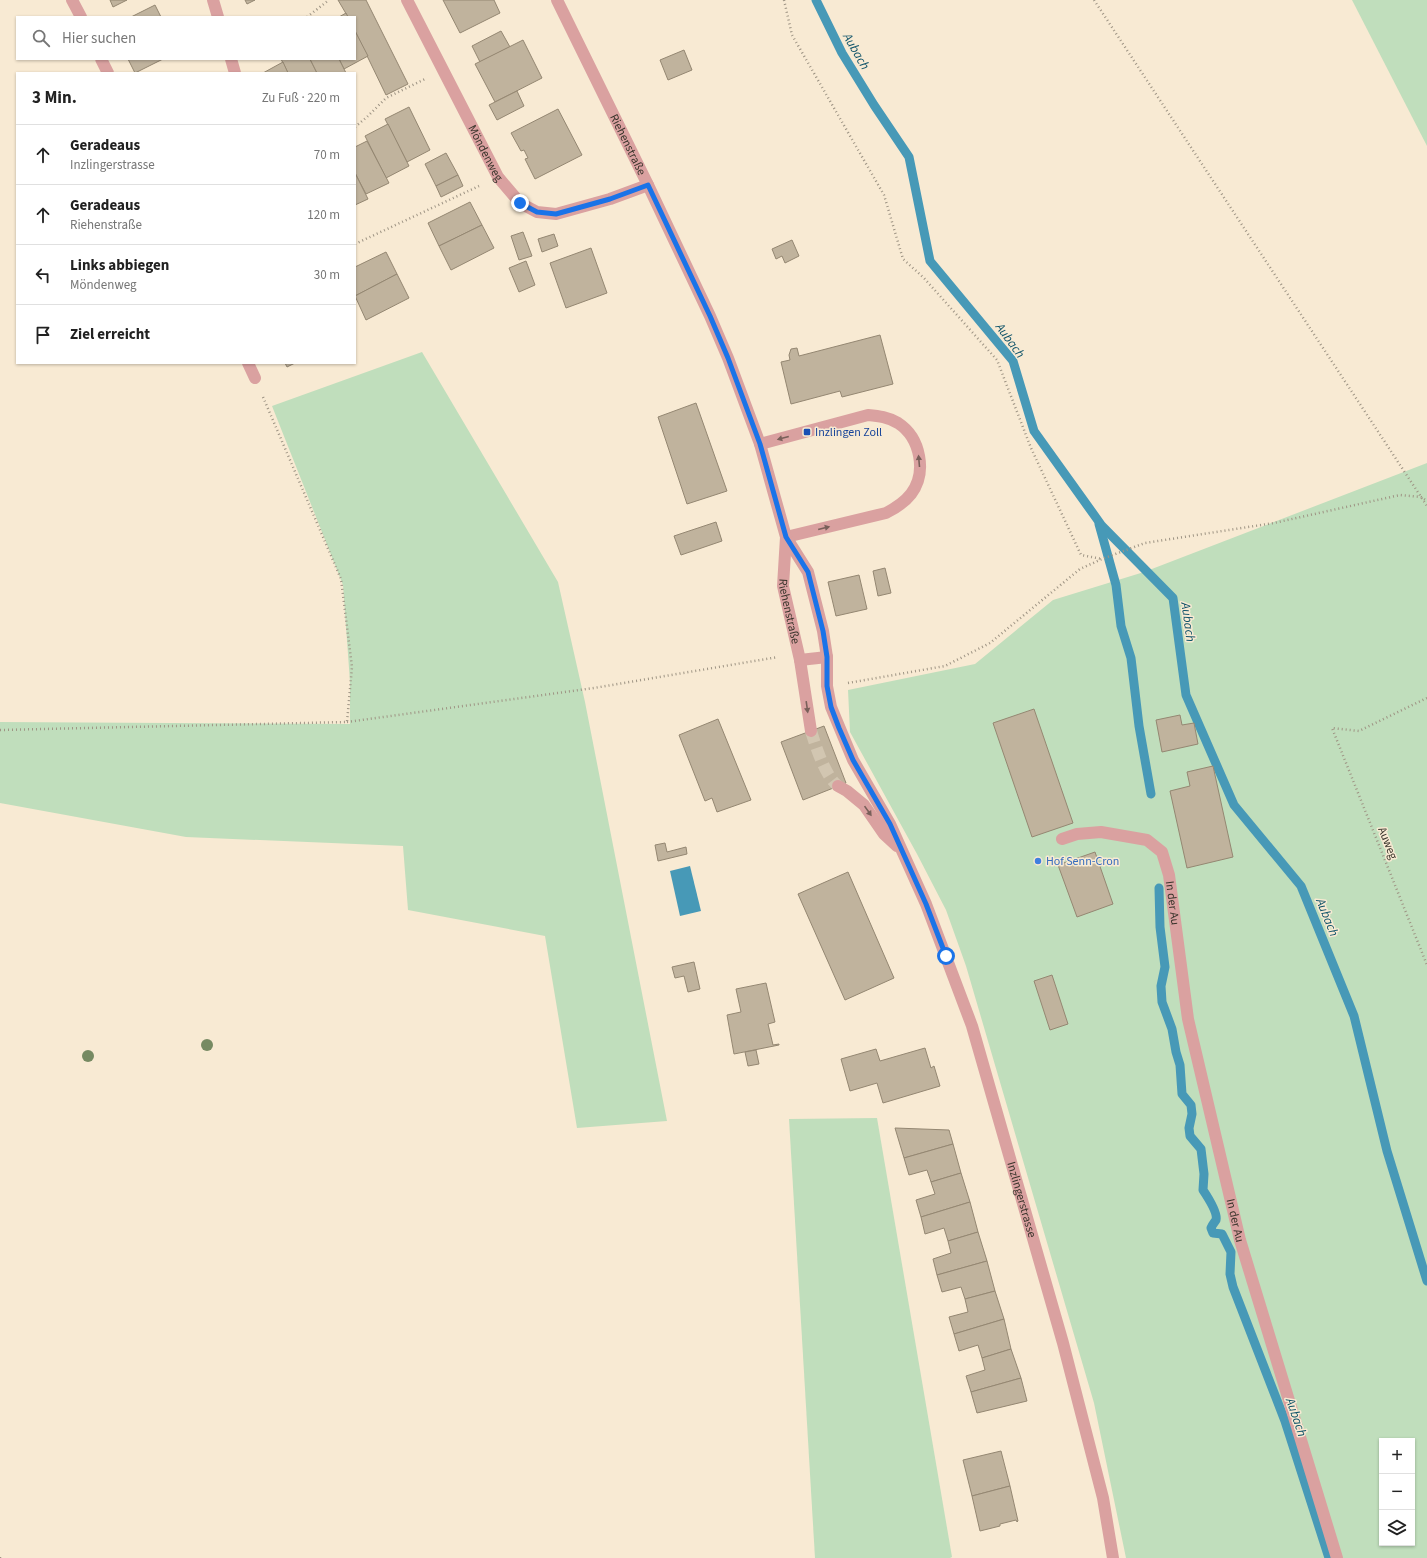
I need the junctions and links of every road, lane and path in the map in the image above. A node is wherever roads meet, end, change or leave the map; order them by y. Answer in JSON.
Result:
{"nodes":[{"id":1,"x":72,"y":0,"type":"edge"},
{"id":2,"x":213,"y":0,"type":"edge"},
{"id":3,"x":329,"y":0,"type":"edge"},
{"id":4,"x":407,"y":0,"type":"edge"},
{"id":5,"x":557,"y":0,"type":"edge"},
{"id":6,"x":784,"y":0,"type":"edge"},
{"id":7,"x":1094,"y":0,"type":"edge"},
{"id":8,"x":80,"y":16,"type":"edge"},
{"id":9,"x":218,"y":16,"type":"edge"},
{"id":10,"x":308,"y":16,"type":"edge"},
{"id":11,"x":102,"y":60,"type":"edge"},
{"id":12,"x":231,"y":60,"type":"edge"},
{"id":13,"x":443,"y":70,"type":"junction"},
{"id":14,"x":108,"y":72,"type":"edge"},
{"id":15,"x":236,"y":72,"type":"edge"},
{"id":16,"x":356,"y":125,"type":"edge"},
{"id":17,"x":498,"y":177,"type":"junction"},
{"id":18,"x":648,"y":185,"type":"junction"},
{"id":19,"x":356,"y":244,"type":"edge"},
{"id":20,"x":248,"y":364,"type":"edge"},
{"id":21,"x":255,"y":378,"type":"joint"},
{"id":22,"x":760,"y":444,"type":"junction"},
{"id":23,"x":1421,"y":497,"type":"junction"},
{"id":24,"x":1427,"y":501,"type":"edge"},
{"id":25,"x":1427,"y":506,"type":"edge"},
{"id":26,"x":786,"y":537,"type":"junction"},
{"id":27,"x":1102,"y":559,"type":"junction"},
{"id":28,"x":799,"y":657,"type":"junction"},
{"id":29,"x":827,"y":657,"type":"junction"},
{"id":30,"x":827,"y":683,"type":"junction"},
{"id":31,"x":1427,"y":698,"type":"edge"},
{"id":32,"x":347,"y":722,"type":"junction"},
{"id":33,"x":0,"y":730,"type":"edge"},
{"id":34,"x":810,"y":731,"type":"tunnel mouth"},
{"id":35,"x":838,"y":786,"type":"tunnel mouth"},
{"id":36,"x":1062,"y":839,"type":"dead end"},
{"id":37,"x":900,"y":850,"type":"junction"},
{"id":38,"x":1427,"y":965,"type":"edge"},
{"id":39,"x":1112,"y":1558,"type":"edge"},
{"id":40,"x":1337,"y":1558,"type":"edge"}],
"edges":[{"from":1,"to":8,"type":"street"},
{"from":2,"to":9,"type":"street"},
{"from":3,"to":10,"type":"path"},
{"from":4,"to":13,"type":"street","name":"Möndenweg"},
{"from":5,"to":18,"type":"street","name":"Riehenstraße"},
{"from":6,"to":27,"type":"path"},
{"from":7,"to":23,"type":"path"},
{"from":11,"to":14,"type":"street"},
{"from":12,"to":15,"type":"street"},
{"from":13,"to":16,"type":"path"},
{"from":13,"to":17,"type":"street","name":"Möndenweg"},
{"from":17,"to":18,"type":"street","name":"Möndenweg"},
{"from":17,"to":19,"type":"path"},
{"from":18,"to":22,"type":"street","name":"Riehenstraße"},
{"from":20,"to":21,"type":"street"},
{"from":21,"to":32,"type":"path"},
{"from":22,"to":26,"type":"street","name":"Riehenstraße"},
{"from":26,"to":22,"type":"street","one_way":true},
{"from":23,"to":24,"type":"path"},
{"from":23,"to":25,"type":"path"},
{"from":23,"to":27,"type":"path"},
{"from":26,"to":28,"type":"street","name":"Riehenstraße"},
{"from":26,"to":29,"type":"street","name":"Riehenstraße"},
{"from":27,"to":30,"type":"path"},
{"from":28,"to":29,"type":"street"},
{"from":28,"to":32,"type":"path"},
{"from":28,"to":34,"type":"street","name":"Riehenstraße","one_way":true},
{"from":29,"to":30,"type":"street","name":"Riehenstraße"},
{"from":30,"to":37,"type":"street","name":"Inzlingerstrasse"},
{"from":31,"to":38,"type":"path","name":"Auweg"},
{"from":32,"to":33,"type":"path"},
{"from":35,"to":37,"type":"street","name":"Inzlingerstrasse","one_way":true},
{"from":36,"to":40,"type":"street","name":"In der Au"},
{"from":37,"to":39,"type":"street","name":"Inzlingerstrasse"}]}
